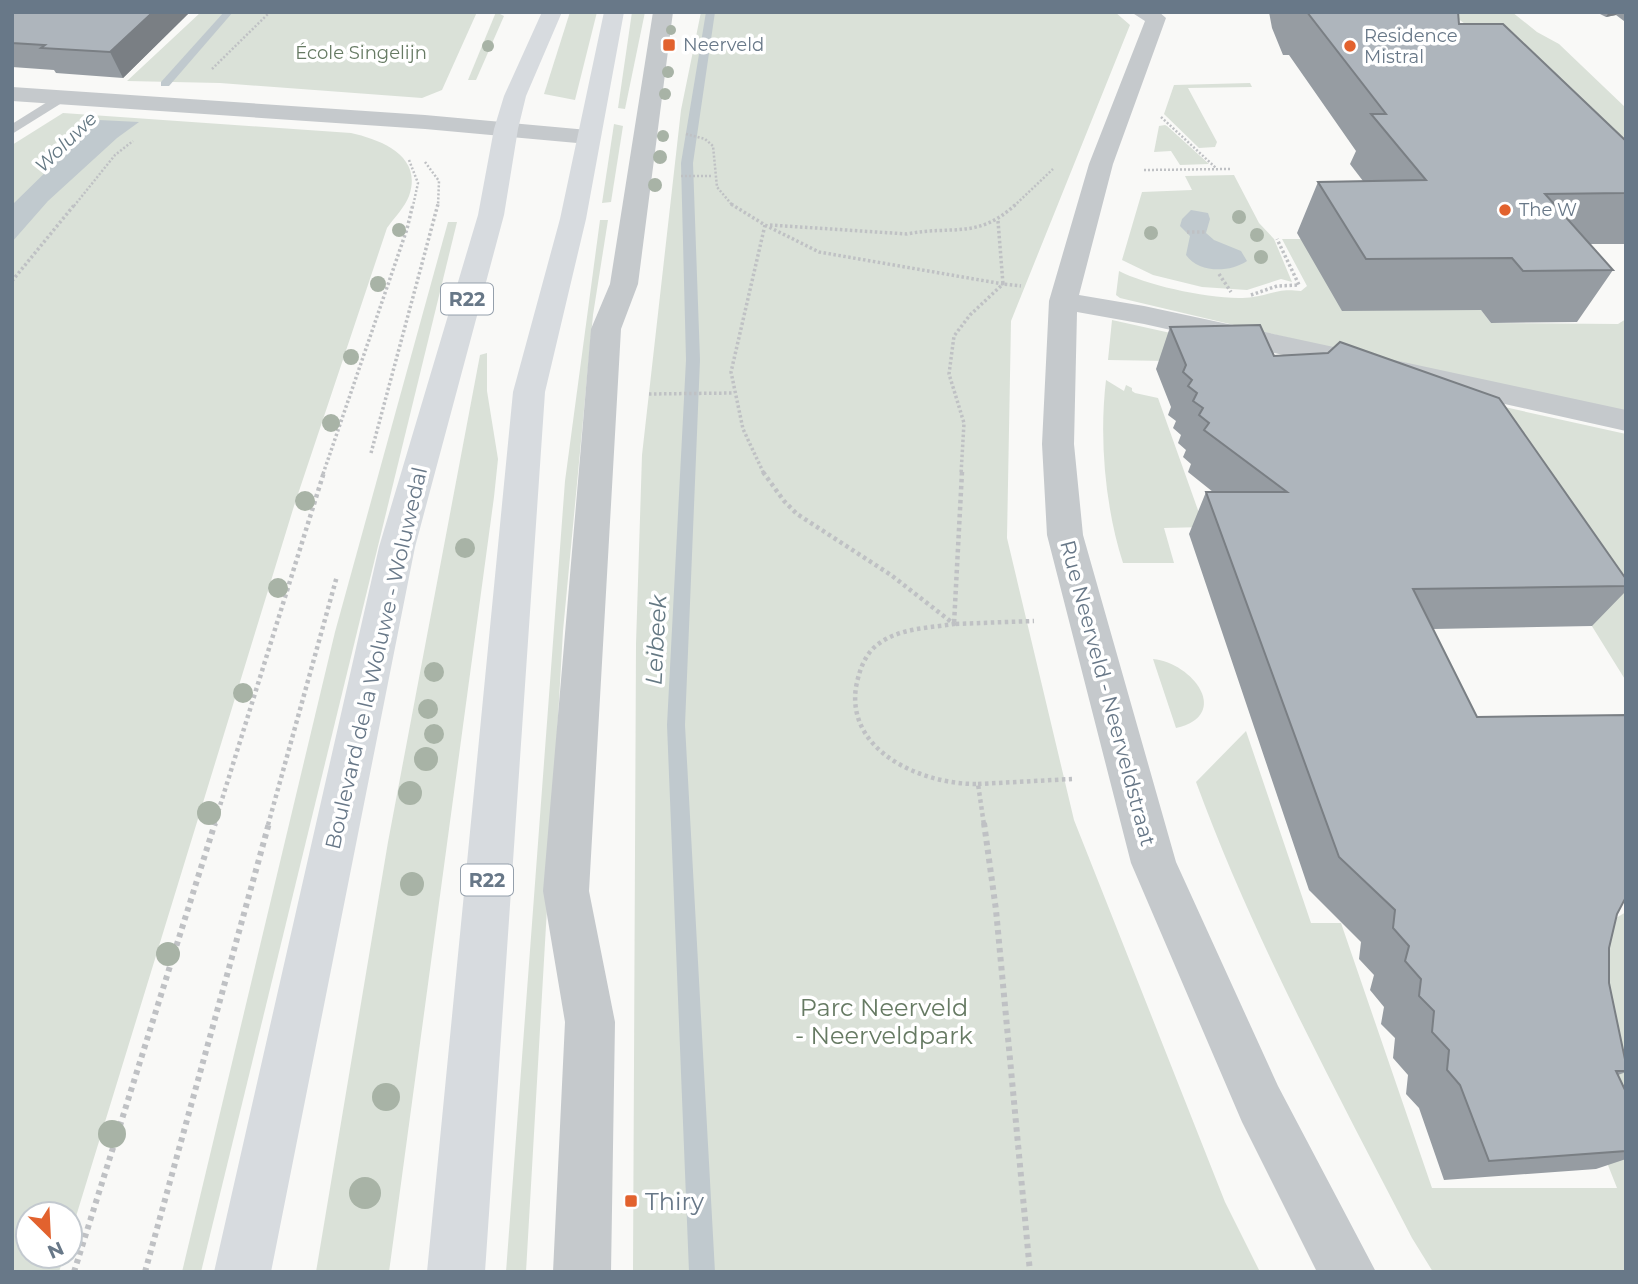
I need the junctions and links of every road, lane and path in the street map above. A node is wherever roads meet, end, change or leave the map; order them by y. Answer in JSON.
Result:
{"nodes":[{"id":1,"x":270,"y":12,"type":"edge"},
{"id":2,"x":552,"y":12,"type":"edge"},
{"id":3,"x":614,"y":12,"type":"edge"},
{"id":4,"x":663,"y":12,"type":"edge"},
{"id":5,"x":1152,"y":14,"type":"edge"},
{"id":6,"x":211,"y":70,"type":"dead end"},
{"id":7,"x":12,"y":94,"type":"edge"},
{"id":8,"x":60,"y":98,"type":"junction"},
{"id":9,"x":1157,"y":113,"type":"dead end"},
{"id":10,"x":506,"y":129,"type":"junction"},
{"id":11,"x":12,"y":130,"type":"edge"},
{"id":12,"x":588,"y":136,"type":"junction"},
{"id":13,"x":705,"y":139,"type":"dead end"},
{"id":14,"x":133,"y":141,"type":"dead end"},
{"id":15,"x":406,"y":154,"type":"dead end"},
{"id":16,"x":1057,"y":165,"type":"dead end"},
{"id":17,"x":1216,"y":169,"type":"junction"},
{"id":18,"x":1230,"y":169,"type":"dead end"},
{"id":19,"x":1139,"y":170,"type":"dead end"},
{"id":20,"x":673,"y":176,"type":"dead end"},
{"id":21,"x":712,"y":176,"type":"junction"},
{"id":22,"x":436,"y":217,"type":"dead end"},
{"id":23,"x":998,"y":221,"type":"junction"},
{"id":24,"x":765,"y":225,"type":"junction"},
{"id":25,"x":1187,"y":232,"type":"dead end"},
{"id":26,"x":1206,"y":232,"type":"dead end"},
{"id":27,"x":1278,"y":239,"type":"dead end"},
{"id":28,"x":1219,"y":274,"type":"dead end"},
{"id":29,"x":12,"y":281,"type":"edge"},
{"id":30,"x":1003,"y":284,"type":"junction"},
{"id":31,"x":1221,"y":292,"type":"dead end"},
{"id":32,"x":1231,"y":293,"type":"junction"},
{"id":33,"x":1063,"y":301,"type":"junction"},
{"id":34,"x":732,"y":393,"type":"junction"},
{"id":35,"x":637,"y":394,"type":"dead end"},
{"id":36,"x":1626,"y":421,"type":"edge"},
{"id":37,"x":370,"y":457,"type":"dead end"},
{"id":38,"x":340,"y":564,"type":"dead end"},
{"id":39,"x":1034,"y":621,"type":"dead end"},
{"id":40,"x":954,"y":625,"type":"junction"},
{"id":41,"x":1072,"y":779,"type":"dead end"},
{"id":42,"x":978,"y":784,"type":"junction"},
{"id":43,"x":74,"y":1272,"type":"edge"},
{"id":44,"x":145,"y":1272,"type":"edge"},
{"id":45,"x":242,"y":1272,"type":"edge"},
{"id":46,"x":456,"y":1272,"type":"edge"},
{"id":47,"x":582,"y":1272,"type":"edge"},
{"id":48,"x":1030,"y":1272,"type":"edge"},
{"id":49,"x":1348,"y":1272,"type":"edge"}],
"edges":[{"from":1,"to":6,"type":"path"},
{"from":2,"to":10,"type":"highway","name":"Boulevard de la Woluwe - Woluwedal","number":"R22"},
{"from":3,"to":12,"type":"highway","number":"R22"},
{"from":4,"to":47,"type":"street"},
{"from":5,"to":33,"type":"street","name":"Rue Neerveld - Neerveldstraat"},
{"from":7,"to":8,"type":"street"},
{"from":8,"to":10,"type":"street"},
{"from":8,"to":11,"type":"lane"},
{"from":9,"to":17,"type":"path"},
{"from":10,"to":12,"type":"street"},
{"from":10,"to":45,"type":"highway","name":"Boulevard de la Woluwe - Woluwedal","number":"R22"},
{"from":12,"to":46,"type":"highway","number":"R22"},
{"from":13,"to":21,"type":"path"},
{"from":14,"to":29,"type":"path"},
{"from":15,"to":43,"type":"path"},
{"from":16,"to":23,"type":"path"},
{"from":17,"to":18,"type":"path"},
{"from":17,"to":19,"type":"path"},
{"from":20,"to":21,"type":"path"},
{"from":21,"to":24,"type":"path"},
{"from":22,"to":37,"type":"path"},
{"from":23,"to":24,"type":"path"},
{"from":23,"to":30,"type":"path"},
{"from":24,"to":30,"type":"path"},
{"from":24,"to":34,"type":"path"},
{"from":25,"to":26,"type":"path"},
{"from":27,"to":32,"type":"path"},
{"from":28,"to":32,"type":"path"},
{"from":30,"to":40,"type":"path"},
{"from":31,"to":32,"type":"path"},
{"from":33,"to":36,"type":"street"},
{"from":33,"to":49,"type":"street","name":"Rue Neerveld - Neerveldstraat"},
{"from":34,"to":35,"type":"path"},
{"from":34,"to":40,"type":"path"},
{"from":38,"to":44,"type":"path"},
{"from":39,"to":40,"type":"path"},
{"from":40,"to":42,"type":"path"},
{"from":41,"to":42,"type":"path"},
{"from":42,"to":48,"type":"path"}]}
